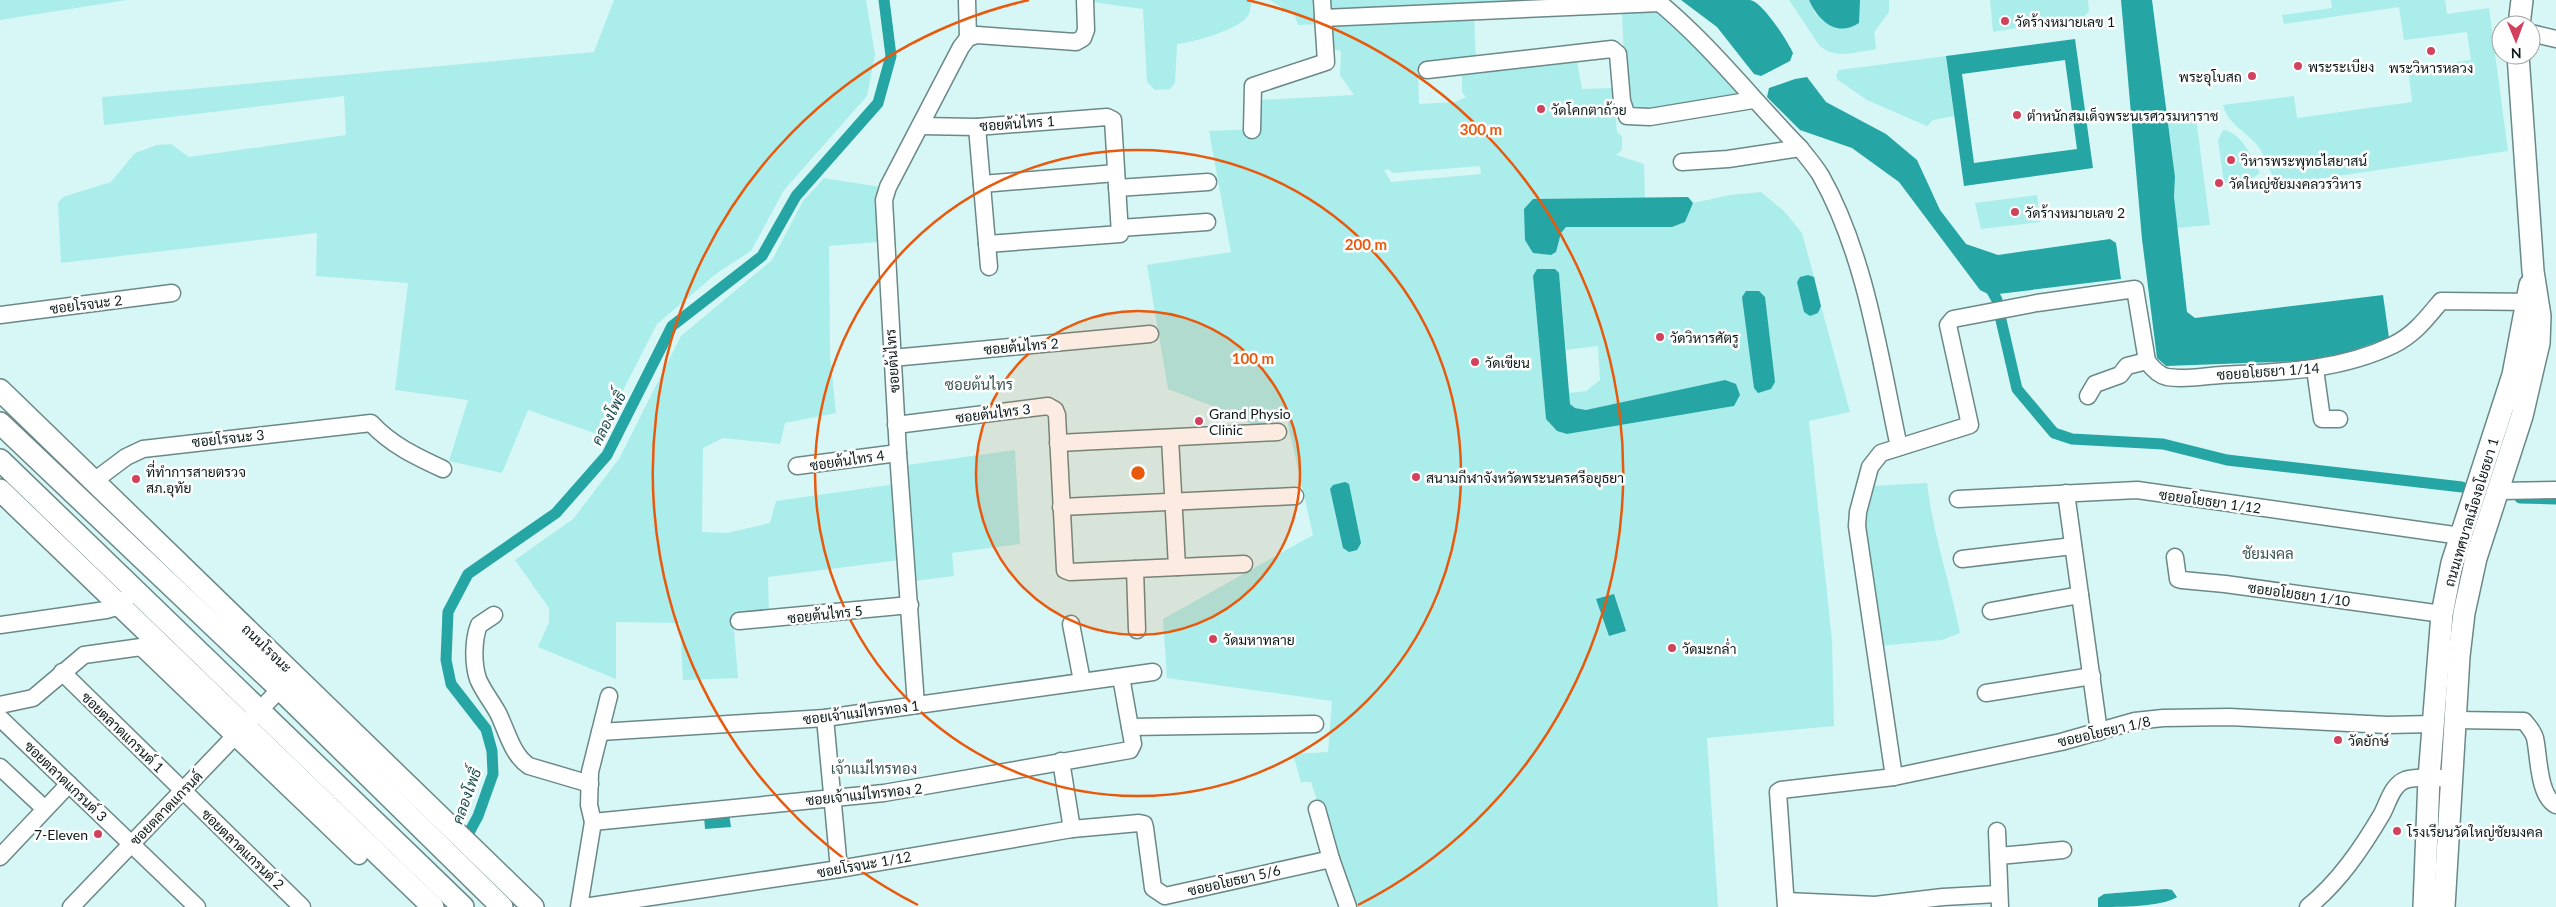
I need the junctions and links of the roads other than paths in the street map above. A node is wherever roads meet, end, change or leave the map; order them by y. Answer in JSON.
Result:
{"nodes":[{"id":1,"x":967,"y":0,"type":"edge"},
{"id":2,"x":1085,"y":0,"type":"edge"},
{"id":3,"x":1322,"y":0,"type":"edge"},
{"id":4,"x":2522,"y":0,"type":"edge"},
{"id":5,"x":1658,"y":2,"type":"edge"},
{"id":6,"x":2520,"y":15,"type":"edge"},
{"id":7,"x":1323,"y":18,"type":"junction"},
{"id":8,"x":2541,"y":36,"type":"edge"},
{"id":9,"x":968,"y":38,"type":"junction"},
{"id":10,"x":2556,"y":39,"type":"edge"},
{"id":11,"x":2519,"y":65,"type":"edge"},
{"id":12,"x":1427,"y":70,"type":"dead end"},
{"id":13,"x":1753,"y":100,"type":"junction"},
{"id":14,"x":920,"y":126,"type":"junction"},
{"id":15,"x":977,"y":127,"type":"junction"},
{"id":16,"x":1252,"y":130,"type":"dead end"},
{"id":17,"x":1800,"y":148,"type":"junction"},
{"id":18,"x":1682,"y":162,"type":"dead end"},
{"id":19,"x":1117,"y":181,"type":"junction"},
{"id":20,"x":1208,"y":182,"type":"dead end"},
{"id":21,"x":982,"y":184,"type":"junction"},
{"id":22,"x":1207,"y":222,"type":"dead end"},
{"id":23,"x":1120,"y":228,"type":"junction"},
{"id":24,"x":987,"y":244,"type":"junction"},
{"id":25,"x":989,"y":267,"type":"dead end"},
{"id":26,"x":172,"y":293,"type":"dead end"},
{"id":27,"x":2532,"y":302,"type":"junction"},
{"id":28,"x":0,"y":315,"type":"edge"},
{"id":29,"x":1150,"y":334,"type":"dead end"},
{"id":30,"x":892,"y":358,"type":"junction"},
{"id":31,"x":2147,"y":361,"type":"junction"},
{"id":32,"x":2315,"y":369,"type":"junction"},
{"id":33,"x":0,"y":390,"type":"edge"},
{"id":34,"x":2088,"y":396,"type":"dead end"},
{"id":35,"x":23,"y":412,"type":"junction"},
{"id":36,"x":2339,"y":419,"type":"dead end"},
{"id":37,"x":896,"y":425,"type":"junction"},
{"id":38,"x":3,"y":426,"type":"edge"},
{"id":39,"x":1278,"y":432,"type":"dead end"},
{"id":40,"x":1170,"y":438,"type":"junction"},
{"id":41,"x":1058,"y":443,"type":"junction"},
{"id":42,"x":1900,"y":447,"type":"junction"},
{"id":43,"x":898,"y":453,"type":"junction"},
{"id":44,"x":0,"y":460,"type":"edge"},
{"id":45,"x":797,"y":466,"type":"dead end"},
{"id":46,"x":443,"y":469,"type":"dead end"},
{"id":47,"x":94,"y":481,"type":"junction"},
{"id":48,"x":0,"y":490,"type":"edge"},
{"id":49,"x":2556,"y":490,"type":"edge"},
{"id":50,"x":2499,"y":491,"type":"junction"},
{"id":51,"x":2066,"y":494,"type":"junction"},
{"id":52,"x":1295,"y":496,"type":"dead end"},
{"id":53,"x":1958,"y":499,"type":"dead end"},
{"id":54,"x":1173,"y":501,"type":"junction"},
{"id":55,"x":1061,"y":507,"type":"junction"},
{"id":56,"x":2461,"y":536,"type":"junction"},
{"id":57,"x":2073,"y":546,"type":"junction"},
{"id":58,"x":2175,"y":557,"type":"dead end"},
{"id":59,"x":1962,"y":559,"type":"dead end"},
{"id":60,"x":1244,"y":564,"type":"dead end"},
{"id":61,"x":1177,"y":567,"type":"junction"},
{"id":62,"x":1135,"y":569,"type":"junction"},
{"id":63,"x":135,"y":590,"type":"junction"},
{"id":64,"x":2080,"y":596,"type":"junction"},
{"id":65,"x":910,"y":605,"type":"junction"},
{"id":66,"x":120,"y":606,"type":"junction"},
{"id":67,"x":1990,"y":611,"type":"dead end"},
{"id":68,"x":2442,"y":614,"type":"junction"},
{"id":69,"x":494,"y":615,"type":"dead end"},
{"id":70,"x":739,"y":621,"type":"dead end"},
{"id":71,"x":1072,"y":624,"type":"dead end"},
{"id":72,"x":0,"y":625,"type":"edge"},
{"id":73,"x":1137,"y":630,"type":"dead end"},
{"id":74,"x":149,"y":644,"type":"junction"},
{"id":75,"x":62,"y":672,"type":"junction"},
{"id":76,"x":1153,"y":672,"type":"dead end"},
{"id":77,"x":2092,"y":676,"type":"junction"},
{"id":78,"x":1121,"y":677,"type":"junction"},
{"id":79,"x":1082,"y":681,"type":"junction"},
{"id":80,"x":280,"y":689,"type":"junction"},
{"id":81,"x":1986,"y":693,"type":"dead end"},
{"id":82,"x":609,"y":696,"type":"dead end"},
{"id":83,"x":0,"y":705,"type":"edge"},
{"id":84,"x":916,"y":705,"type":"junction"},
{"id":85,"x":261,"y":710,"type":"junction"},
{"id":86,"x":0,"y":718,"type":"edge"},
{"id":87,"x":825,"y":718,"type":"junction"},
{"id":88,"x":2455,"y":720,"type":"junction"},
{"id":89,"x":1315,"y":724,"type":"dead end"},
{"id":90,"x":2433,"y":724,"type":"junction"},
{"id":91,"x":1130,"y":727,"type":"junction"},
{"id":92,"x":240,"y":732,"type":"junction"},
{"id":93,"x":600,"y":732,"type":"junction"},
{"id":94,"x":2100,"y":732,"type":"junction"},
{"id":95,"x":1061,"y":761,"type":"junction"},
{"id":96,"x":0,"y":767,"type":"edge"},
{"id":97,"x":1894,"y":777,"type":"junction"},
{"id":98,"x":2429,"y":778,"type":"junction"},
{"id":99,"x":2451,"y":779,"type":"junction"},
{"id":100,"x":70,"y":784,"type":"junction"},
{"id":101,"x":590,"y":784,"type":"junction"},
{"id":102,"x":183,"y":791,"type":"junction"},
{"id":103,"x":833,"y":797,"type":"junction"},
{"id":104,"x":2556,"y":805,"type":"edge"},
{"id":105,"x":45,"y":809,"type":"junction"},
{"id":106,"x":1317,"y":809,"type":"dead end"},
{"id":107,"x":593,"y":822,"type":"junction"},
{"id":108,"x":1144,"y":824,"type":"joint"},
{"id":109,"x":1072,"y":829,"type":"junction"},
{"id":110,"x":1997,"y":831,"type":"dead end"},
{"id":111,"x":132,"y":844,"type":"junction"},
{"id":112,"x":2063,"y":850,"type":"dead end"},
{"id":113,"x":359,"y":856,"type":"dead end"},
{"id":114,"x":1999,"y":856,"type":"junction"},
{"id":115,"x":0,"y":857,"type":"edge"},
{"id":116,"x":1331,"y":859,"type":"junction"},
{"id":117,"x":400,"y":860,"type":"junction"},
{"id":118,"x":840,"y":869,"type":"junction"},
{"id":119,"x":1999,"y":901,"type":"edge"},
{"id":120,"x":1786,"y":904,"type":"edge"},
{"id":121,"x":461,"y":905,"type":"edge"},
{"id":122,"x":1848,"y":906,"type":"edge"},
{"id":123,"x":71,"y":907,"type":"edge"},
{"id":124,"x":197,"y":907,"type":"edge"},
{"id":125,"x":302,"y":907,"type":"edge"},
{"id":126,"x":433,"y":907,"type":"edge"},
{"id":127,"x":502,"y":907,"type":"edge"},
{"id":128,"x":533,"y":907,"type":"edge"},
{"id":129,"x":579,"y":907,"type":"edge"},
{"id":130,"x":584,"y":907,"type":"edge"},
{"id":131,"x":1348,"y":907,"type":"edge"},
{"id":132,"x":2308,"y":907,"type":"edge"},
{"id":133,"x":2424,"y":907,"type":"edge"},
{"id":134,"x":2444,"y":907,"type":"edge"}],
"edges":[{"from":1,"to":9,"type":"street"},
{"from":2,"to":9,"type":"street"},
{"from":3,"to":7,"type":"street"},
{"from":4,"to":6,"type":"main road"},
{"from":5,"to":7,"type":"street"},
{"from":5,"to":13,"type":"street"},
{"from":7,"to":16,"type":"street"},
{"from":8,"to":10,"type":"street"},
{"from":9,"to":14,"type":"street","name":"ซอยต้นไทร"},
{"from":11,"to":27,"type":"main road","name":"ถนนเทศบาลเมืองอโยธยา 1"},
{"from":12,"to":13,"type":"street"},
{"from":13,"to":17,"type":"street"},
{"from":14,"to":15,"type":"street","name":"ซอยต้นไทร 1"},
{"from":14,"to":30,"type":"street","name":"ซอยต้นไทร"},
{"from":15,"to":19,"type":"street","name":"ซอยต้นไทร 1"},
{"from":15,"to":21,"type":"street"},
{"from":17,"to":18,"type":"street"},
{"from":17,"to":42,"type":"street"},
{"from":19,"to":20,"type":"street"},
{"from":19,"to":21,"type":"street"},
{"from":19,"to":23,"type":"street"},
{"from":21,"to":24,"type":"street"},
{"from":22,"to":23,"type":"street"},
{"from":23,"to":24,"type":"street"},
{"from":24,"to":25,"type":"street"},
{"from":26,"to":28,"type":"street","name":"ซอยโรจนะ 2"},
{"from":27,"to":32,"type":"street","name":"ซอยอโยธยา 1/14"},
{"from":27,"to":50,"type":"main road","name":"ถนนเทศบาลเมืองอโยธยา 1"},
{"from":27,"to":56,"type":"main road","name":"ถนนเทศบาลเมืองอโยธยา 1"},
{"from":29,"to":30,"type":"street","name":"ซอยต้นไทร 2"},
{"from":30,"to":37,"type":"street","name":"ซอยต้นไทร"},
{"from":31,"to":32,"type":"street","name":"ซอยอโยธยา 1/14"},
{"from":31,"to":34,"type":"street"},
{"from":31,"to":42,"type":"street"},
{"from":32,"to":36,"type":"street"},
{"from":33,"to":35,"type":"main road","name":"ถนนโรจนะ"},
{"from":35,"to":38,"type":"main road"},
{"from":35,"to":47,"type":"main road","name":"ถนนโรจนะ"},
{"from":37,"to":41,"type":"street","name":"ซอยต้นไทร 3"},
{"from":37,"to":43,"type":"street","name":"ซอยต้นไทร"},
{"from":38,"to":80,"type":"main road","name":"ถนนโรจนะ"},
{"from":39,"to":40,"type":"street"},
{"from":40,"to":41,"type":"street"},
{"from":40,"to":54,"type":"street"},
{"from":41,"to":55,"type":"street"},
{"from":42,"to":97,"type":"street"},
{"from":43,"to":45,"type":"street","name":"ซอยต้นไทร 4"},
{"from":43,"to":65,"type":"street","name":"ซอยต้นไทร"},
{"from":44,"to":63,"type":"main road"},
{"from":46,"to":47,"type":"street","name":"ซอยโรจนะ 3"},
{"from":47,"to":128,"type":"main road","name":"ถนนโรจนะ"},
{"from":48,"to":66,"type":"main road"},
{"from":49,"to":50,"type":"street"},
{"from":50,"to":88,"type":"main road","name":"ถนนเทศบาลเมืองอโยธยา 1"},
{"from":51,"to":53,"type":"street","name":"ซอยอโยธยา 1/12"},
{"from":51,"to":56,"type":"street","name":"ซอยอโยธยา 1/12"},
{"from":51,"to":57,"type":"street"},
{"from":52,"to":54,"type":"street"},
{"from":54,"to":55,"type":"street"},
{"from":54,"to":61,"type":"street"},
{"from":55,"to":62,"type":"street"},
{"from":56,"to":68,"type":"main road","name":"ถนนเทศบาลเมืองอโยธยา 1"},
{"from":57,"to":59,"type":"street"},
{"from":57,"to":64,"type":"street"},
{"from":58,"to":68,"type":"street","name":"ซอยอโยธยา 1/10"},
{"from":60,"to":61,"type":"street"},
{"from":61,"to":62,"type":"street"},
{"from":62,"to":73,"type":"street"},
{"from":63,"to":66,"type":"street"},
{"from":63,"to":85,"type":"main road"},
{"from":64,"to":67,"type":"street"},
{"from":64,"to":77,"type":"street"},
{"from":65,"to":70,"type":"street","name":"ซอยต้นไทร 5"},
{"from":65,"to":84,"type":"street","name":"ซอยต้นไทร"},
{"from":66,"to":72,"type":"street"},
{"from":66,"to":74,"type":"main road"},
{"from":68,"to":90,"type":"main road","name":"ถนนเทศบาลเมืองอโยธยา 1"},
{"from":69,"to":101,"type":"street"},
{"from":71,"to":79,"type":"street"},
{"from":74,"to":75,"type":"street"},
{"from":74,"to":92,"type":"main road"},
{"from":75,"to":83,"type":"street"},
{"from":75,"to":102,"type":"street","name":"ซอยตลาดแกรนด์ 1"},
{"from":76,"to":78,"type":"street","name":"ซอยเจ้าแม่ไทรทอง 1"},
{"from":77,"to":81,"type":"street"},
{"from":77,"to":94,"type":"street"},
{"from":78,"to":79,"type":"street","name":"ซอยเจ้าแม่ไทรทอง 1"},
{"from":78,"to":91,"type":"street"},
{"from":79,"to":84,"type":"street","name":"ซอยเจ้าแม่ไทรทอง 1"},
{"from":80,"to":85,"type":"street","name":"ซอยตลาดแกรนด์"},
{"from":80,"to":127,"type":"main road","name":"ถนนโรจนะ"},
{"from":82,"to":93,"type":"street"},
{"from":84,"to":87,"type":"street","name":"ซอยเจ้าแม่ไทรทอง 1"},
{"from":85,"to":92,"type":"street","name":"ซอยตลาดแกรนด์"},
{"from":85,"to":117,"type":"main road"},
{"from":86,"to":100,"type":"street","name":"ซอยตลาดแกรนด์ 3"},
{"from":87,"to":93,"type":"street","name":"ซอยเจ้าแม่ไทรทอง 1"},
{"from":87,"to":103,"type":"street"},
{"from":88,"to":99,"type":"main road","name":"ถนนเทศบาลเมืองอโยธยา 1"},
{"from":88,"to":104,"type":"street"},
{"from":89,"to":91,"type":"street"},
{"from":90,"to":94,"type":"street","name":"ซอยอโยธยา 1/8"},
{"from":90,"to":98,"type":"main road","name":"ถนนเทศบาลเมืองอโยธยา 1"},
{"from":91,"to":95,"type":"street","name":"ซอยเจ้าแม่ไทรทอง 2"},
{"from":92,"to":102,"type":"street","name":"ซอยตลาดแกรนด์"},
{"from":92,"to":113,"type":"street"},
{"from":92,"to":117,"type":"main road"},
{"from":93,"to":101,"type":"street"},
{"from":94,"to":97,"type":"street","name":"ซอยอโยธยา 1/8"},
{"from":95,"to":103,"type":"street","name":"ซอยเจ้าแม่ไทรทอง 2"},
{"from":95,"to":109,"type":"street"},
{"from":96,"to":105,"type":"street"},
{"from":97,"to":120,"type":"street","name":"ซอยอโยธยา 1/8"},
{"from":98,"to":99,"type":"street"},
{"from":98,"to":132,"type":"street"},
{"from":98,"to":133,"type":"main road","name":"ถนนเทศบาลเมืองอโยธยา 1"},
{"from":99,"to":134,"type":"main road","name":"ถนนเทศบาลเมืองอโยธยา 1"},
{"from":100,"to":105,"type":"street"},
{"from":100,"to":111,"type":"street","name":"ซอยตลาดแกรนด์ 3"},
{"from":101,"to":107,"type":"street"},
{"from":102,"to":111,"type":"street","name":"ซอยตลาดแกรนด์"},
{"from":102,"to":125,"type":"street","name":"ซอยตลาดแกรนด์ 2"},
{"from":103,"to":107,"type":"street","name":"ซอยเจ้าแม่ไทรทอง 2"},
{"from":103,"to":118,"type":"street"},
{"from":105,"to":115,"type":"street"},
{"from":106,"to":116,"type":"street"},
{"from":107,"to":129,"type":"street"},
{"from":108,"to":109,"type":"street","name":"ซอยโรจนะ 1/12"},
{"from":108,"to":116,"type":"street","name":"ซอยอโยธยา 5/6"},
{"from":109,"to":118,"type":"street","name":"ซอยโรจนะ 1/12"},
{"from":110,"to":114,"type":"street"},
{"from":111,"to":123,"type":"street","name":"ซอยตลาดแกรนด์"},
{"from":111,"to":124,"type":"street","name":"ซอยตลาดแกรนด์ 3"},
{"from":112,"to":114,"type":"street"},
{"from":114,"to":119,"type":"street"},
{"from":116,"to":131,"type":"street"},
{"from":117,"to":121,"type":"main road"},
{"from":117,"to":126,"type":"main road"},
{"from":118,"to":130,"type":"street","name":"ซอยโรจนะ 1/12"},
{"from":119,"to":122,"type":"street"},
{"from":120,"to":122,"type":"street"}]}
